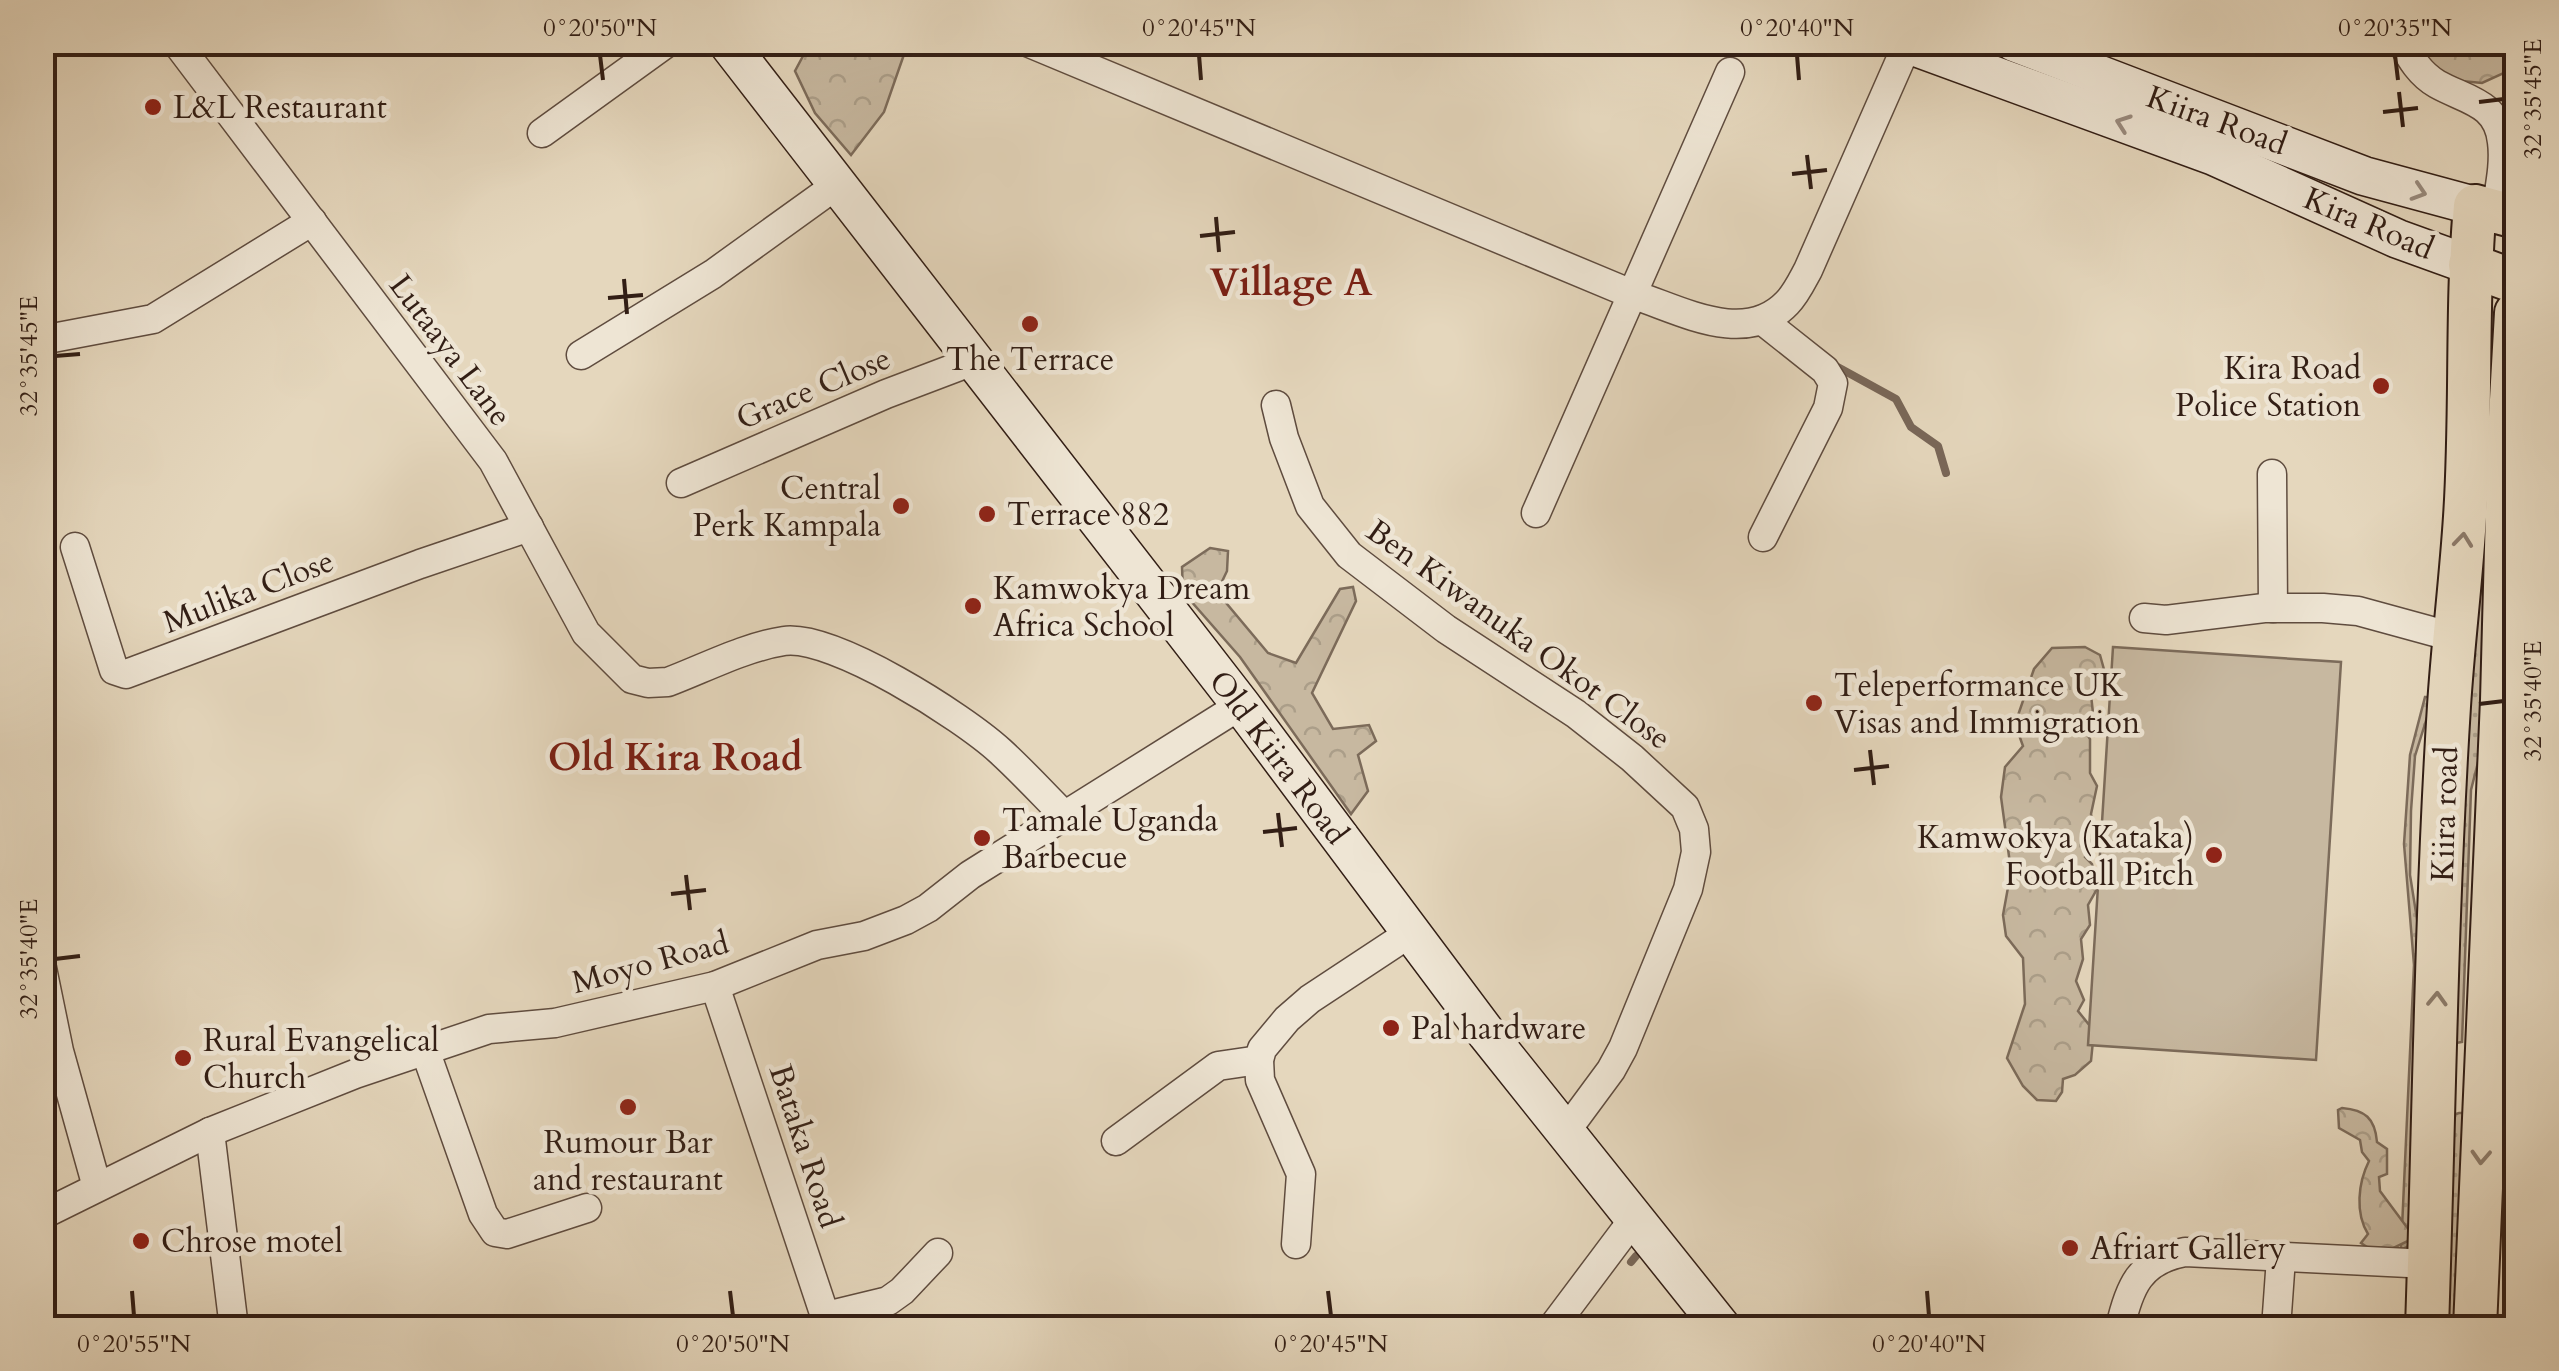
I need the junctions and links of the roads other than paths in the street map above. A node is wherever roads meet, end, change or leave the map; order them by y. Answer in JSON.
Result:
{"nodes":[{"id":1,"x":176,"y":42,"type":"edge"},
{"id":2,"x":668,"y":42,"type":"edge"},
{"id":3,"x":728,"y":42,"type":"edge"},
{"id":4,"x":1026,"y":42,"type":"edge"},
{"id":5,"x":2014,"y":42,"type":"edge"},
{"id":6,"x":2402,"y":42,"type":"edge"},
{"id":7,"x":1904,"y":44,"type":"edge"},
{"id":8,"x":1730,"y":72,"type":"dead end"},
{"id":9,"x":542,"y":133,"type":"dead end"},
{"id":10,"x":2214,"y":156,"type":"joint"},
{"id":11,"x":2364,"y":176,"type":"joint"},
{"id":12,"x":838,"y":184,"type":"junction"},
{"id":13,"x":2496,"y":212,"type":"edge"},
{"id":14,"x":312,"y":221,"type":"junction"},
{"id":15,"x":2470,"y":265,"type":"junction"},
{"id":16,"x":2516,"y":282,"type":"edge"},
{"id":17,"x":1634,"y":295,"type":"junction"},
{"id":18,"x":2516,"y":313,"type":"edge"},
{"id":19,"x":1762,"y":320,"type":"junction"},
{"id":20,"x":42,"y":340,"type":"edge"},
{"id":21,"x":580,"y":355,"type":"dead end"},
{"id":22,"x":973,"y":361,"type":"junction"},
{"id":23,"x":1276,"y":405,"type":"dead end"},
{"id":24,"x":2272,"y":474,"type":"dead end"},
{"id":25,"x":681,"y":483,"type":"dead end"},
{"id":26,"x":1536,"y":513,"type":"dead end"},
{"id":27,"x":529,"y":527,"type":"junction"},
{"id":28,"x":1763,"y":538,"type":"dead end"},
{"id":29,"x":75,"y":548,"type":"dead end"},
{"id":30,"x":2272,"y":608,"type":"junction"},
{"id":31,"x":2144,"y":618,"type":"dead end"},
{"id":32,"x":2453,"y":638,"type":"junction"},
{"id":33,"x":1241,"y":705,"type":"junction"},
{"id":34,"x":1066,"y":816,"type":"junction"},
{"id":35,"x":1410,"y":933,"type":"junction"},
{"id":36,"x":42,"y":968,"type":"edge"},
{"id":37,"x":715,"y":986,"type":"junction"},
{"id":38,"x":425,"y":1050,"type":"junction"},
{"id":39,"x":1259,"y":1060,"type":"junction"},
{"id":40,"x":2434,"y":1077,"type":"junction"},
{"id":41,"x":2485,"y":1080,"type":"junction"},
{"id":42,"x":1566,"y":1130,"type":"junction"},
{"id":43,"x":210,"y":1132,"type":"junction"},
{"id":44,"x":1116,"y":1141,"type":"dead end"},
{"id":45,"x":97,"y":1187,"type":"junction"},
{"id":46,"x":587,"y":1208,"type":"dead end"},
{"id":47,"x":42,"y":1215,"type":"edge"},
{"id":48,"x":1634,"y":1220,"type":"junction"},
{"id":49,"x":1296,"y":1244,"type":"dead end"},
{"id":50,"x":938,"y":1253,"type":"dead end"},
{"id":51,"x":2281,"y":1258,"type":"junction"},
{"id":52,"x":2430,"y":1264,"type":"junction"},
{"id":53,"x":828,"y":1322,"type":"edge"},
{"id":54,"x":234,"y":1328,"type":"edge"},
{"id":55,"x":1552,"y":1328,"type":"edge"},
{"id":56,"x":1722,"y":1328,"type":"edge"},
{"id":57,"x":2120,"y":1328,"type":"edge"},
{"id":58,"x":2276,"y":1328,"type":"edge"},
{"id":59,"x":2427,"y":1328,"type":"edge"},
{"id":60,"x":2475,"y":1328,"type":"edge"}],
"edges":[{"from":1,"to":14,"type":"street","name":"Lutaaya Lane"},
{"from":2,"to":9,"type":"street"},
{"from":3,"to":12,"type":"street","name":"Old Kiira Road"},
{"from":4,"to":17,"type":"street"},
{"from":5,"to":11,"type":"street","name":"Kiira Road"},
{"from":6,"to":13,"type":"street"},
{"from":10,"to":7,"type":"street","name":"Kiira Road","one_way":true},
{"from":7,"to":19,"type":"street"},
{"from":8,"to":17,"type":"street"},
{"from":10,"to":15,"type":"street","name":"Kira Road"},
{"from":11,"to":13,"type":"street","name":"Kira Road","one_way":true},
{"from":12,"to":21,"type":"street"},
{"from":12,"to":22,"type":"street","name":"Old Kiira Road"},
{"from":13,"to":15,"type":"main road","name":"Kiira road"},
{"from":14,"to":20,"type":"street"},
{"from":14,"to":27,"type":"street","name":"Lutaaya Lane"},
{"from":15,"to":16,"type":"main road"},
{"from":32,"to":15,"type":"main road","name":"Kiira road","one_way":true},
{"from":17,"to":19,"type":"street"},
{"from":17,"to":26,"type":"street"},
{"from":18,"to":41,"type":"main road","name":"Kiira road"},
{"from":19,"to":28,"type":"street"},
{"from":22,"to":25,"type":"street","name":"Grace Close"},
{"from":22,"to":33,"type":"street","name":"Old Kiira Road"},
{"from":23,"to":42,"type":"street","name":"Ben Kiwanuka Okot Close"},
{"from":24,"to":30,"type":"street"},
{"from":27,"to":29,"type":"street","name":"Mulika Close"},
{"from":27,"to":34,"type":"street","name":"Lutaaya Lane"},
{"from":30,"to":31,"type":"street"},
{"from":30,"to":32,"type":"street"},
{"from":40,"to":32,"type":"main road","name":"Kiira road","one_way":true},
{"from":33,"to":34,"type":"street","name":"Moyo Road"},
{"from":33,"to":35,"type":"street","name":"Old Kiira Road"},
{"from":34,"to":37,"type":"street","name":"Moyo Road"},
{"from":35,"to":39,"type":"street"},
{"from":35,"to":42,"type":"street","name":"Old Kiira Road"},
{"from":36,"to":45,"type":"street"},
{"from":37,"to":38,"type":"street","name":"Moyo Road"},
{"from":37,"to":53,"type":"street","name":"Bataka Road"},
{"from":38,"to":43,"type":"street","name":"Moyo Road"},
{"from":38,"to":46,"type":"street"},
{"from":39,"to":44,"type":"street"},
{"from":39,"to":49,"type":"street"},
{"from":40,"to":41,"type":"main road"},
{"from":40,"to":52,"type":"main road","name":"Kiira road"},
{"from":41,"to":60,"type":"main road","name":"Kiira road","one_way":true},
{"from":42,"to":48,"type":"street","name":"Old Kiira Road"},
{"from":43,"to":45,"type":"street","name":"Moyo Road"},
{"from":43,"to":54,"type":"street"},
{"from":45,"to":47,"type":"street","name":"Moyo Road"},
{"from":48,"to":55,"type":"street"},
{"from":48,"to":56,"type":"street","name":"Old Kiira Road"},
{"from":50,"to":53,"type":"street"},
{"from":51,"to":52,"type":"street"},
{"from":51,"to":57,"type":"street"},
{"from":51,"to":58,"type":"street"},
{"from":52,"to":59,"type":"main road","name":"Kiira road"}]}
